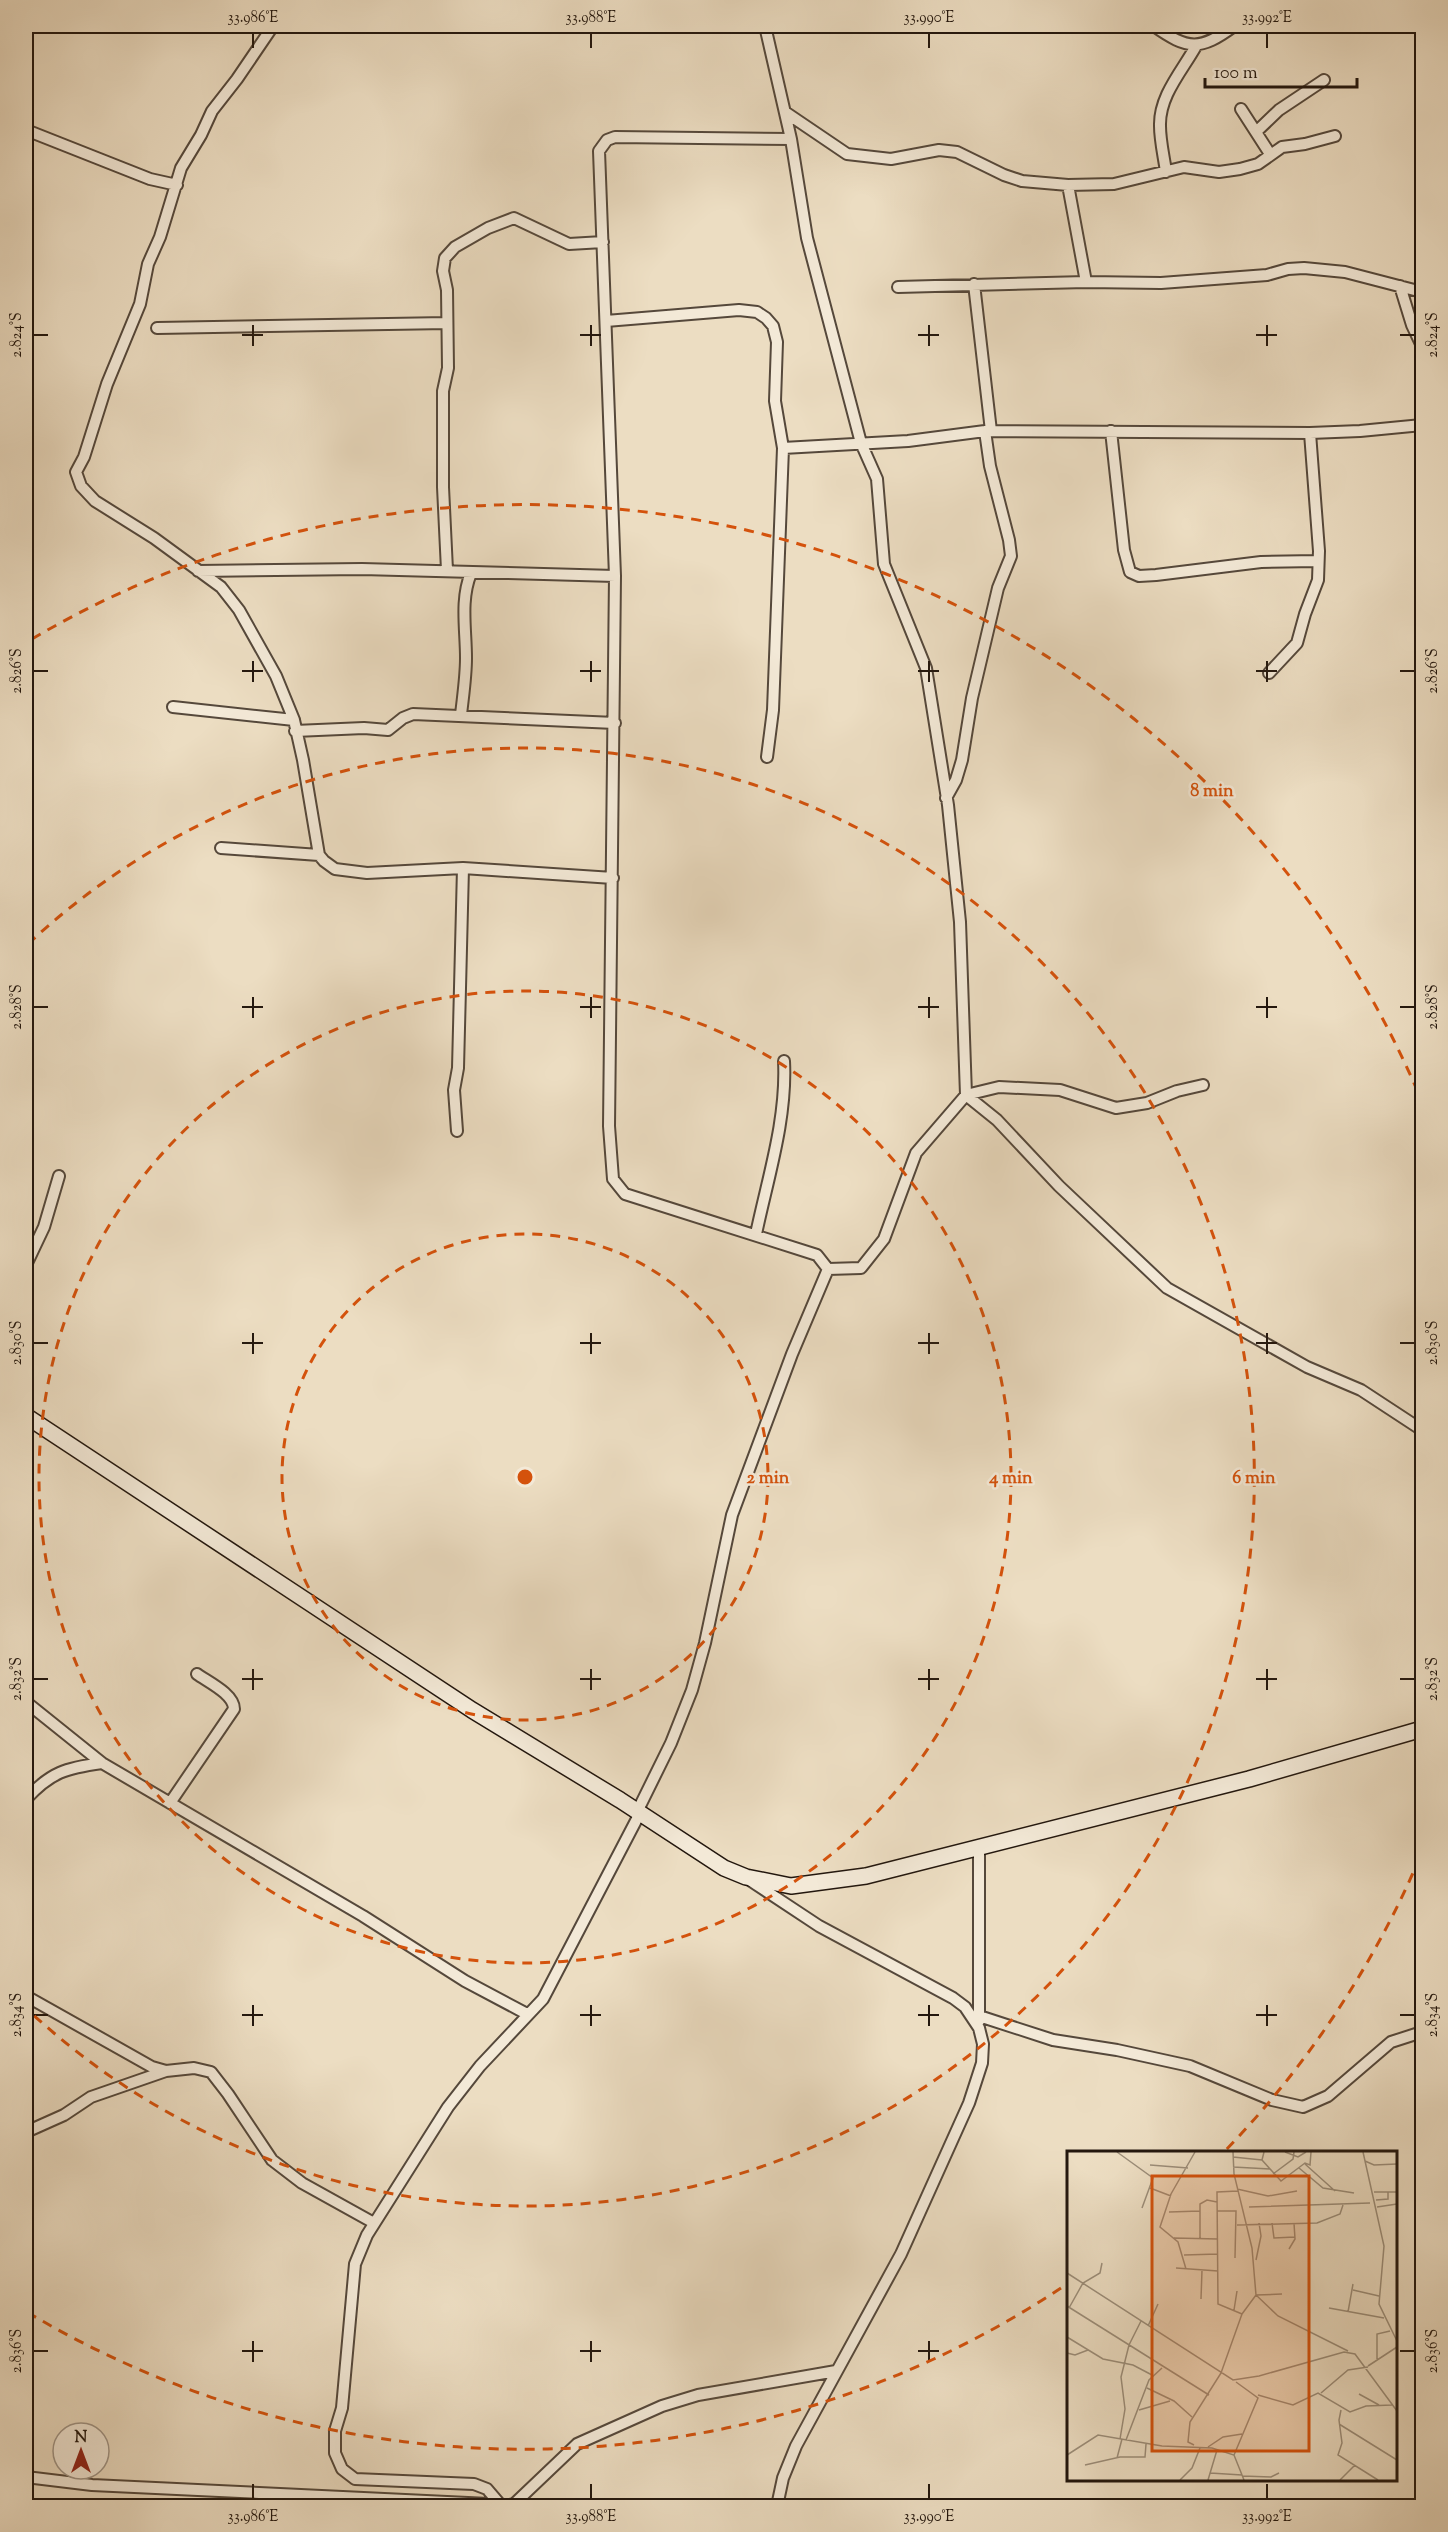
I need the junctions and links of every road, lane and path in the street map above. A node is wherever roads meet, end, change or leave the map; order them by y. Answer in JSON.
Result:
{"nodes":[{"id":1,"x":273,"y":26,"type":"edge"},
{"id":2,"x":765,"y":26,"type":"edge"},
{"id":3,"x":1154,"y":26,"type":"edge"},
{"id":4,"x":1233,"y":26,"type":"edge"},
{"id":5,"x":1196,"y":46,"type":"junction"},
{"id":6,"x":1324,"y":80,"type":"dead end"},
{"id":7,"x":1241,"y":109,"type":"dead end"},
{"id":8,"x":785,"y":112,"type":"junction"},
{"id":9,"x":26,"y":129,"type":"edge"},
{"id":10,"x":1256,"y":132,"type":"junction"},
{"id":11,"x":1335,"y":136,"type":"dead end"},
{"id":12,"x":791,"y":139,"type":"junction"},
{"id":13,"x":1270,"y":154,"type":"junction"},
{"id":14,"x":1166,"y":172,"type":"junction"},
{"id":15,"x":177,"y":185,"type":"junction"},
{"id":16,"x":1068,"y":185,"type":"junction"},
{"id":17,"x":603,"y":242,"type":"junction"},
{"id":18,"x":1086,"y":282,"type":"junction"},
{"id":19,"x":974,"y":284,"type":"junction"},
{"id":20,"x":1400,"y":286,"type":"junction"},
{"id":21,"x":898,"y":287,"type":"dead end"},
{"id":22,"x":1422,"y":292,"type":"edge"},
{"id":23,"x":606,"y":321,"type":"junction"},
{"id":24,"x":447,"y":323,"type":"junction"},
{"id":25,"x":157,"y":328,"type":"dead end"},
{"id":26,"x":1422,"y":346,"type":"edge"},
{"id":27,"x":1422,"y":426,"type":"edge"},
{"id":28,"x":988,"y":430,"type":"junction"},
{"id":29,"x":1111,"y":431,"type":"junction"},
{"id":30,"x":1310,"y":433,"type":"junction"},
{"id":31,"x":861,"y":443,"type":"junction"},
{"id":32,"x":783,"y":448,"type":"junction"},
{"id":33,"x":1317,"y":561,"type":"junction"},
{"id":34,"x":447,"y":570,"type":"junction"},
{"id":35,"x":197,"y":571,"type":"junction"},
{"id":36,"x":471,"y":573,"type":"junction"},
{"id":37,"x":615,"y":576,"type":"junction"},
{"id":38,"x":1269,"y":673,"type":"dead end"},
{"id":39,"x":173,"y":707,"type":"dead end"},
{"id":40,"x":461,"y":714,"type":"junction"},
{"id":41,"x":615,"y":723,"type":"junction"},
{"id":42,"x":294,"y":725,"type":"junction"},
{"id":43,"x":767,"y":757,"type":"dead end"},
{"id":44,"x":946,"y":798,"type":"junction"},
{"id":45,"x":221,"y":848,"type":"dead end"},
{"id":46,"x":319,"y":855,"type":"junction"},
{"id":47,"x":463,"y":868,"type":"junction"},
{"id":48,"x":613,"y":878,"type":"junction"},
{"id":49,"x":784,"y":1061,"type":"dead end"},
{"id":50,"x":1203,"y":1085,"type":"dead end"},
{"id":51,"x":966,"y":1095,"type":"junction"},
{"id":52,"x":457,"y":1131,"type":"dead end"},
{"id":53,"x":59,"y":1176,"type":"dead end"},
{"id":54,"x":756,"y":1234,"type":"junction"},
{"id":55,"x":26,"y":1265,"type":"edge"},
{"id":56,"x":828,"y":1269,"type":"junction"},
{"id":57,"x":26,"y":1416,"type":"edge"},
{"id":58,"x":1422,"y":1430,"type":"edge"},
{"id":59,"x":197,"y":1674,"type":"dead end"},
{"id":60,"x":26,"y":1702,"type":"edge"},
{"id":61,"x":1422,"y":1729,"type":"edge"},
{"id":62,"x":102,"y":1763,"type":"junction"},
{"id":63,"x":26,"y":1799,"type":"edge"},
{"id":64,"x":170,"y":1803,"type":"junction"},
{"id":65,"x":638,"y":1812,"type":"junction"},
{"id":66,"x":980,"y":1848,"type":"junction"},
{"id":67,"x":746,"y":1877,"type":"junction"},
{"id":68,"x":26,"y":1996,"type":"edge"},
{"id":69,"x":527,"y":2014,"type":"junction"},
{"id":70,"x":979,"y":2016,"type":"junction"},
{"id":71,"x":979,"y":2028,"type":"junction"},
{"id":72,"x":1422,"y":2032,"type":"edge"},
{"id":73,"x":166,"y":2071,"type":"junction"},
{"id":74,"x":26,"y":2132,"type":"edge"},
{"id":75,"x":374,"y":2223,"type":"junction"},
{"id":76,"x":836,"y":2371,"type":"junction"},
{"id":77,"x":26,"y":2477,"type":"edge"},
{"id":78,"x":448,"y":2504,"type":"edge"},
{"id":79,"x":499,"y":2504,"type":"junction"},
{"id":80,"x":514,"y":2504,"type":"junction"},
{"id":81,"x":533,"y":2506,"type":"edge"},
{"id":82,"x":777,"y":2506,"type":"edge"}],
"edges":[{"from":1,"to":15,"type":"street"},
{"from":2,"to":8,"type":"street"},
{"from":3,"to":5,"type":"street"},
{"from":4,"to":5,"type":"street"},
{"from":5,"to":14,"type":"street"},
{"from":6,"to":10,"type":"street"},
{"from":7,"to":10,"type":"street"},
{"from":8,"to":12,"type":"street"},
{"from":8,"to":16,"type":"street"},
{"from":9,"to":15,"type":"street"},
{"from":10,"to":13,"type":"street"},
{"from":11,"to":13,"type":"street"},
{"from":12,"to":17,"type":"street"},
{"from":12,"to":31,"type":"street"},
{"from":13,"to":14,"type":"street"},
{"from":14,"to":16,"type":"street"},
{"from":15,"to":35,"type":"street"},
{"from":16,"to":18,"type":"street"},
{"from":17,"to":23,"type":"street"},
{"from":17,"to":24,"type":"street"},
{"from":18,"to":19,"type":"street"},
{"from":18,"to":20,"type":"street"},
{"from":19,"to":21,"type":"street"},
{"from":19,"to":28,"type":"street"},
{"from":20,"to":22,"type":"street"},
{"from":20,"to":26,"type":"street"},
{"from":23,"to":32,"type":"street"},
{"from":23,"to":37,"type":"street"},
{"from":24,"to":25,"type":"street"},
{"from":24,"to":34,"type":"street"},
{"from":27,"to":30,"type":"street"},
{"from":28,"to":29,"type":"street"},
{"from":28,"to":31,"type":"street"},
{"from":28,"to":44,"type":"street"},
{"from":29,"to":30,"type":"street"},
{"from":29,"to":33,"type":"street"},
{"from":30,"to":33,"type":"street"},
{"from":31,"to":32,"type":"street"},
{"from":31,"to":44,"type":"street"},
{"from":32,"to":43,"type":"street"},
{"from":33,"to":38,"type":"street"},
{"from":34,"to":35,"type":"street"},
{"from":34,"to":36,"type":"street"},
{"from":35,"to":42,"type":"street"},
{"from":36,"to":37,"type":"street"},
{"from":36,"to":40,"type":"street"},
{"from":37,"to":41,"type":"street"},
{"from":39,"to":42,"type":"street"},
{"from":40,"to":41,"type":"street"},
{"from":40,"to":42,"type":"street"},
{"from":41,"to":48,"type":"street"},
{"from":42,"to":46,"type":"street"},
{"from":44,"to":51,"type":"street"},
{"from":45,"to":46,"type":"street"},
{"from":46,"to":47,"type":"street"},
{"from":47,"to":48,"type":"street"},
{"from":47,"to":52,"type":"street"},
{"from":48,"to":54,"type":"street"},
{"from":49,"to":54,"type":"street"},
{"from":50,"to":51,"type":"street"},
{"from":51,"to":56,"type":"street"},
{"from":51,"to":58,"type":"street"},
{"from":53,"to":55,"type":"street"},
{"from":54,"to":56,"type":"street"},
{"from":56,"to":65,"type":"street"},
{"from":57,"to":65,"type":"street"},
{"from":59,"to":64,"type":"street"},
{"from":60,"to":62,"type":"street"},
{"from":61,"to":66,"type":"street"},
{"from":62,"to":63,"type":"street"},
{"from":62,"to":64,"type":"street"},
{"from":64,"to":69,"type":"street"},
{"from":65,"to":67,"type":"street"},
{"from":65,"to":69,"type":"street"},
{"from":66,"to":67,"type":"street"},
{"from":66,"to":70,"type":"street"},
{"from":67,"to":71,"type":"street"},
{"from":68,"to":73,"type":"street"},
{"from":69,"to":75,"type":"street"},
{"from":70,"to":71,"type":"street"},
{"from":70,"to":72,"type":"street"},
{"from":71,"to":76,"type":"street"},
{"from":73,"to":74,"type":"street"},
{"from":73,"to":75,"type":"street"},
{"from":75,"to":79,"type":"street"},
{"from":76,"to":80,"type":"street"},
{"from":76,"to":82,"type":"street"},
{"from":77,"to":78,"type":"street"},
{"from":78,"to":79,"type":"street"},
{"from":79,"to":80,"type":"street"},
{"from":80,"to":81,"type":"street"}]}
